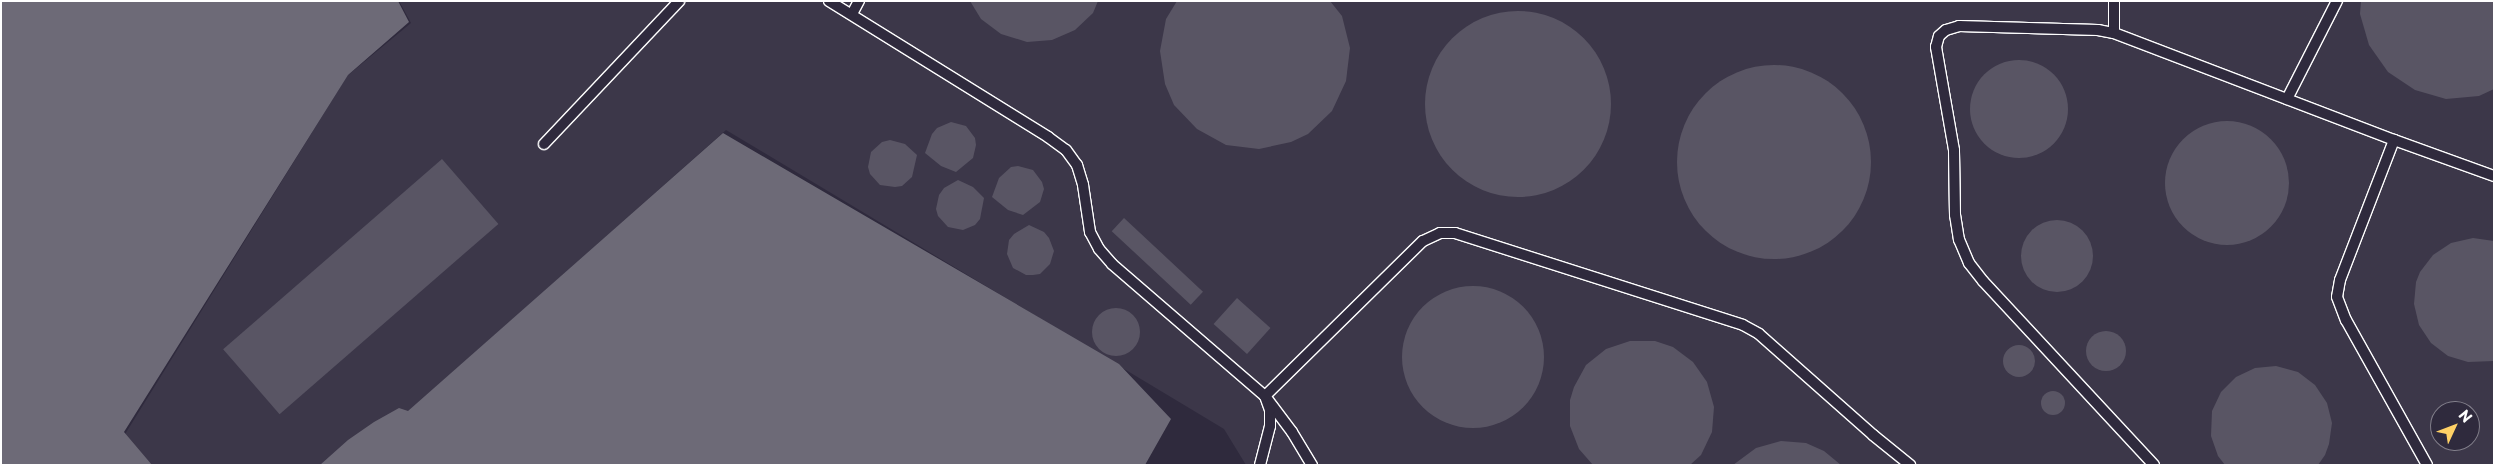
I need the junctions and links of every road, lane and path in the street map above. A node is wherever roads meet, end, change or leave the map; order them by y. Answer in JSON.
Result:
{"nodes":[{"id":1,"x":679,"y":1,"type":"edge"},
{"id":2,"x":829,"y":1,"type":"edge"},
{"id":3,"x":858,"y":1,"type":"edge"},
{"id":4,"x":2114,"y":1,"type":"edge"},
{"id":5,"x":2337,"y":1,"type":"edge"},
{"id":6,"x":852,"y":14,"type":"junction"},
{"id":7,"x":2114,"y":33,"type":"junction"},
{"id":8,"x":2286,"y":98,"type":"junction"},
{"id":9,"x":2394,"y":140,"type":"junction"},
{"id":10,"x":544,"y":144,"type":"dead end"},
{"id":11,"x":2494,"y":176,"type":"edge"},
{"id":12,"x":1266,"y":396,"type":"junction"},
{"id":13,"x":1260,"y":465,"type":"edge"},
{"id":14,"x":1312,"y":465,"type":"edge"},
{"id":15,"x":1910,"y":465,"type":"edge"},
{"id":16,"x":2154,"y":465,"type":"edge"},
{"id":17,"x":2427,"y":465,"type":"edge"}],
"edges":[{"from":1,"to":10,"type":"lane"},
{"from":2,"to":6,"type":"lane"},
{"from":3,"to":6,"type":"lane"},
{"from":4,"to":7,"type":"lane"},
{"from":5,"to":8,"type":"lane"},
{"from":6,"to":12,"type":"lane"},
{"from":7,"to":8,"type":"lane"},
{"from":7,"to":16,"type":"lane"},
{"from":8,"to":9,"type":"lane"},
{"from":9,"to":11,"type":"lane"},
{"from":9,"to":17,"type":"lane"},
{"from":12,"to":13,"type":"lane"},
{"from":12,"to":14,"type":"lane"},
{"from":12,"to":15,"type":"lane"}]}
